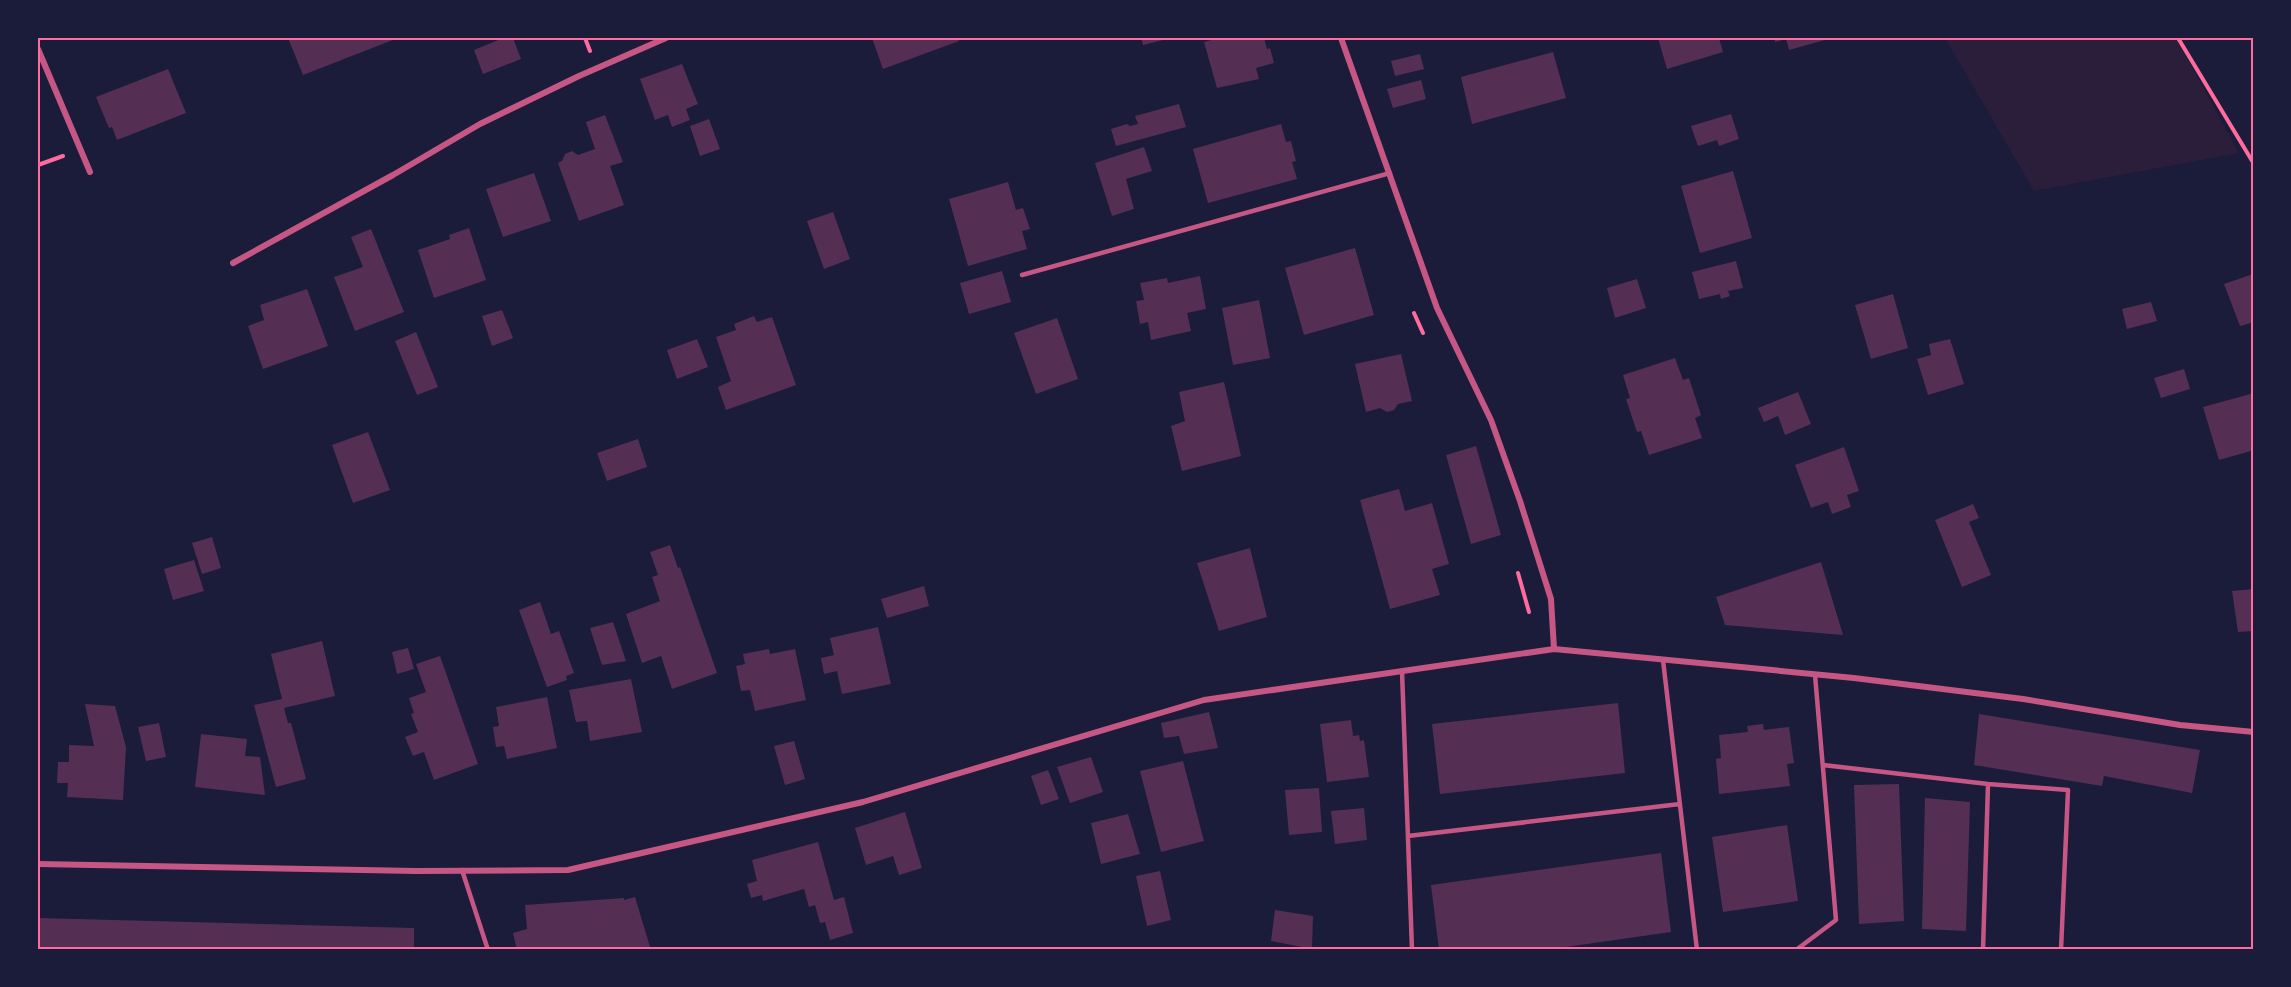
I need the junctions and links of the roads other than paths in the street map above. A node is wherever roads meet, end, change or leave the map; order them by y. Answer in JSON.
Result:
{"nodes":[{"id":1,"x":666,"y":38,"type":"edge"},
{"id":2,"x":1341,"y":38,"type":"edge"},
{"id":3,"x":38,"y":49,"type":"edge"},
{"id":4,"x":90,"y":172,"type":"dead end"},
{"id":5,"x":1390,"y":173,"type":"junction"},
{"id":6,"x":233,"y":263,"type":"dead end"},
{"id":7,"x":1022,"y":275,"type":"dead end"},
{"id":8,"x":1554,"y":649,"type":"junction"},
{"id":9,"x":1663,"y":660,"type":"junction"},
{"id":10,"x":1402,"y":671,"type":"junction"},
{"id":11,"x":1815,"y":675,"type":"junction"},
{"id":12,"x":2253,"y":732,"type":"edge"},
{"id":13,"x":1823,"y":765,"type":"junction"},
{"id":14,"x":1988,"y":784,"type":"junction"},
{"id":15,"x":1680,"y":804,"type":"junction"},
{"id":16,"x":1408,"y":836,"type":"junction"},
{"id":17,"x":38,"y":864,"type":"edge"},
{"id":18,"x":462,"y":870,"type":"junction"},
{"id":19,"x":488,"y":950,"type":"edge"},
{"id":20,"x":1412,"y":950,"type":"edge"},
{"id":21,"x":1697,"y":950,"type":"edge"},
{"id":22,"x":1796,"y":950,"type":"edge"},
{"id":23,"x":1983,"y":950,"type":"edge"},
{"id":24,"x":2061,"y":950,"type":"edge"}],
"edges":[{"from":1,"to":6,"type":"street"},
{"from":2,"to":5,"type":"street"},
{"from":3,"to":4,"type":"street"},
{"from":5,"to":7,"type":"lane"},
{"from":5,"to":8,"type":"street"},
{"from":8,"to":9,"type":"street"},
{"from":8,"to":10,"type":"street"},
{"from":9,"to":11,"type":"street"},
{"from":9,"to":15,"type":"lane"},
{"from":10,"to":16,"type":"lane"},
{"from":10,"to":18,"type":"street"},
{"from":11,"to":12,"type":"street"},
{"from":11,"to":13,"type":"lane"},
{"from":13,"to":14,"type":"lane"},
{"from":13,"to":22,"type":"lane"},
{"from":14,"to":23,"type":"lane"},
{"from":14,"to":24,"type":"lane"},
{"from":15,"to":16,"type":"lane"},
{"from":15,"to":21,"type":"lane"},
{"from":16,"to":20,"type":"lane"},
{"from":17,"to":18,"type":"street"},
{"from":18,"to":19,"type":"lane"}]}
